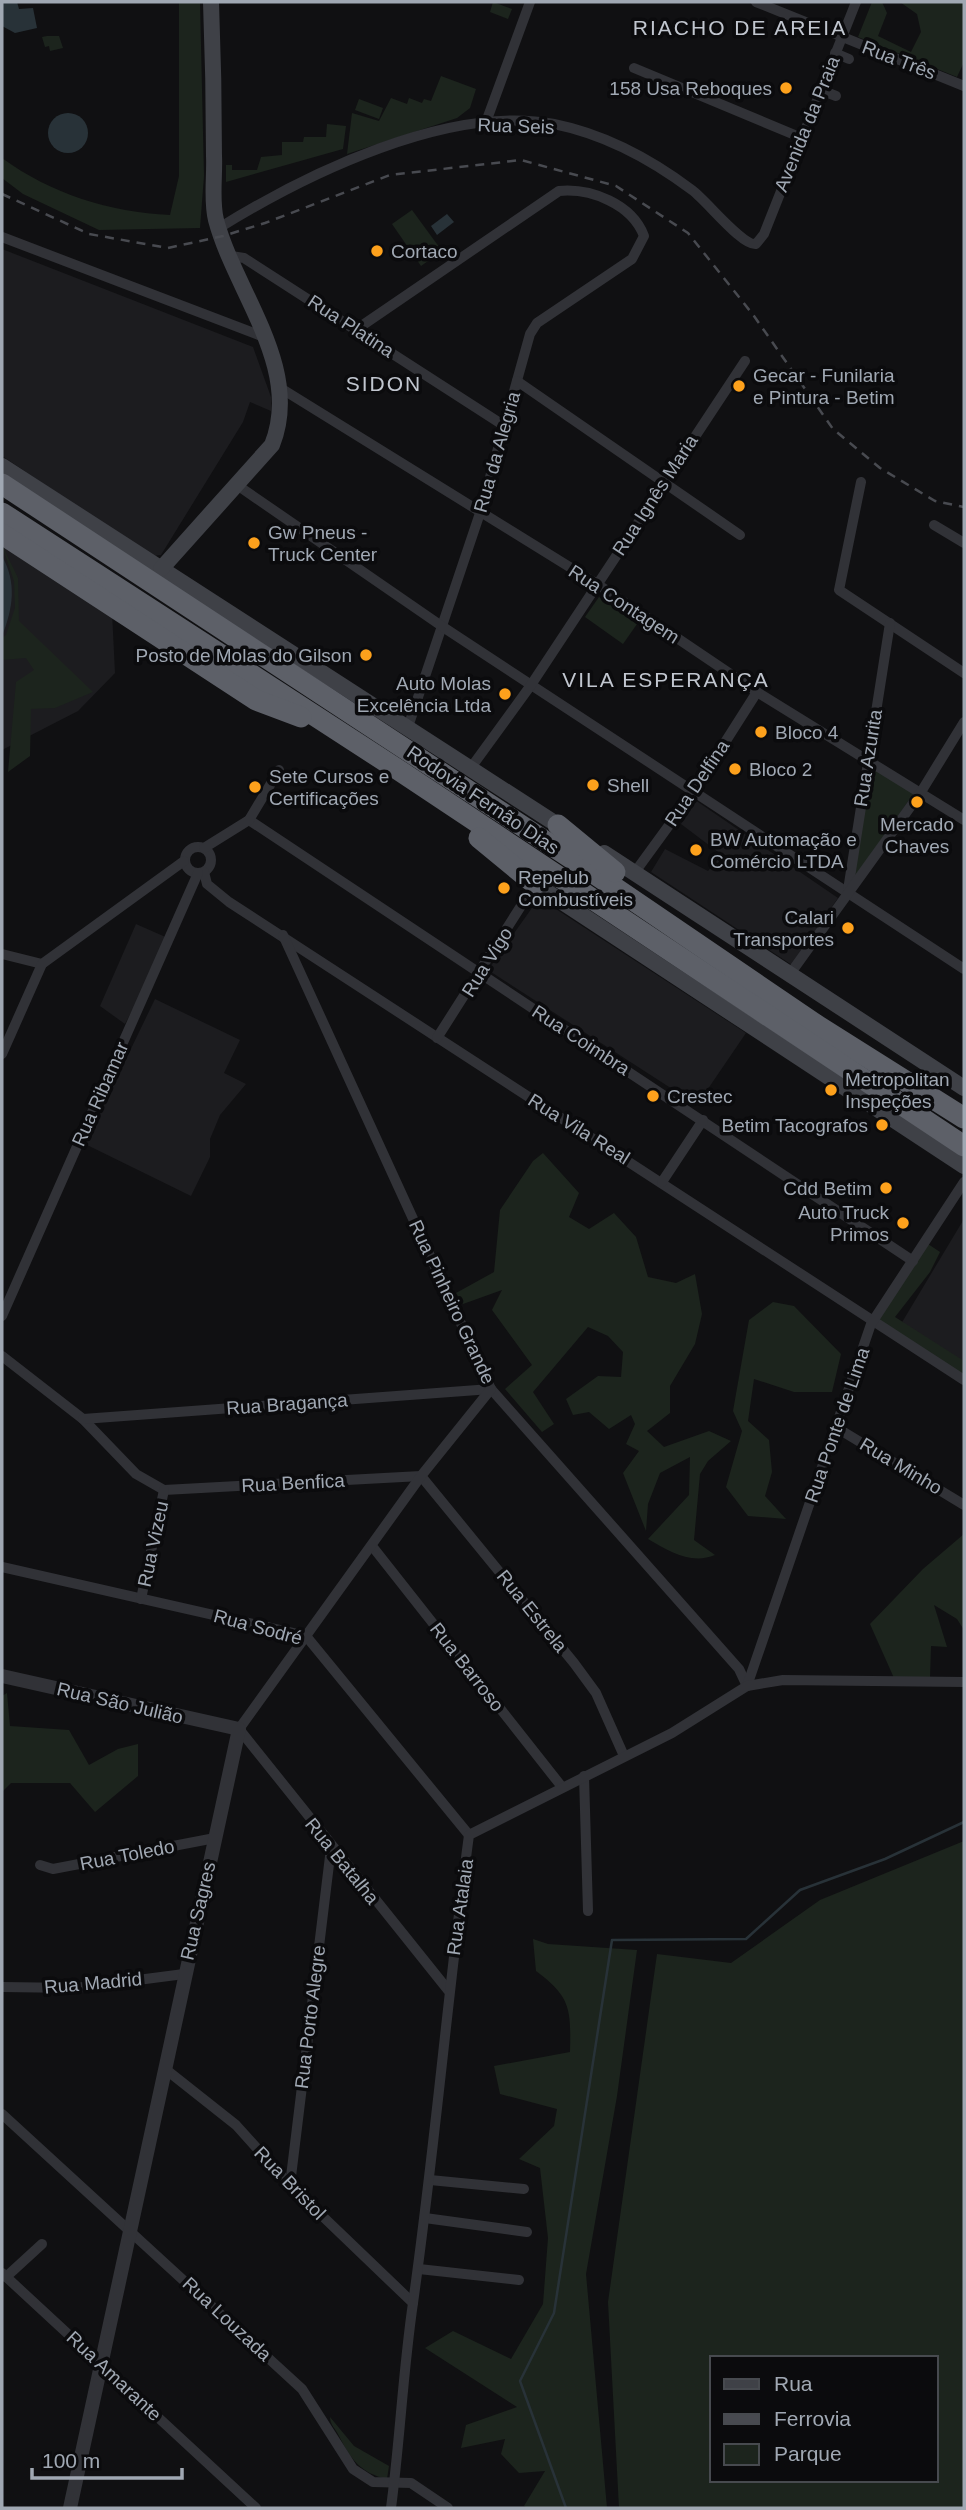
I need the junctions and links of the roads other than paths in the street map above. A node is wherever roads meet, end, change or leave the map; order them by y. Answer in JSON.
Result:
{"nodes":[{"id":1,"x":211,"y":2,"type":"edge"},
{"id":2,"x":530,"y":2,"type":"edge"},
{"id":3,"x":756,"y":2,"type":"edge"},
{"id":4,"x":856,"y":2,"type":"edge"},
{"id":5,"x":842,"y":37,"type":"junction"},
{"id":6,"x":835,"y":53,"type":"junction"},
{"id":7,"x":849,"y":59,"type":"dead end"},
{"id":8,"x":634,"y":68,"type":"dead end"},
{"id":9,"x":964,"y":86,"type":"edge"},
{"id":10,"x":821,"y":90,"type":"junction"},
{"id":11,"x":836,"y":96,"type":"dead end"},
{"id":12,"x":486,"y":122,"type":"junction"},
{"id":13,"x":802,"y":138,"type":"junction"},
{"id":14,"x":219,"y":228,"type":"junction"},
{"id":15,"x":2,"y":237,"type":"edge"},
{"id":16,"x":756,"y":244,"type":"joint"},
{"id":17,"x":231,"y":256,"type":"junction"},
{"id":18,"x":357,"y":329,"type":"junction"},
{"id":19,"x":264,"y":337,"type":"junction"},
{"id":20,"x":745,"y":361,"type":"dead end"},
{"id":21,"x":517,"y":381,"type":"junction"},
{"id":22,"x":282,"y":389,"type":"junction"},
{"id":23,"x":503,"y":425,"type":"junction"},
{"id":24,"x":2,"y":466,"type":"edge"},
{"id":25,"x":663,"y":481,"type":"junction"},
{"id":26,"x":861,"y":482,"type":"dead end"},
{"id":27,"x":2,"y":484,"type":"edge"},
{"id":28,"x":237,"y":485,"type":"junction"},
{"id":29,"x":2,"y":513,"type":"edge"},
{"id":30,"x":480,"y":513,"type":"junction"},
{"id":31,"x":934,"y":525,"type":"dead end"},
{"id":32,"x":2,"y":534,"type":"edge"},
{"id":33,"x":740,"y":535,"type":"dead end"},
{"id":34,"x":964,"y":543,"type":"edge"},
{"id":35,"x":161,"y":569,"type":"junction"},
{"id":36,"x":597,"y":584,"type":"junction"},
{"id":37,"x":890,"y":624,"type":"junction"},
{"id":38,"x":443,"y":627,"type":"junction"},
{"id":39,"x":964,"y":673,"type":"edge"},
{"id":40,"x":531,"y":685,"type":"junction"},
{"id":41,"x":757,"y":692,"type":"junction"},
{"id":42,"x":964,"y":722,"type":"edge"},
{"id":43,"x":324,"y":723,"type":"junction"},
{"id":44,"x":408,"y":727,"type":"junction"},
{"id":45,"x":867,"y":759,"type":"junction"},
{"id":46,"x":397,"y":769,"type":"junction"},
{"id":47,"x":470,"y":769,"type":"junction"},
{"id":48,"x":279,"y":770,"type":"dead end"},
{"id":49,"x":694,"y":791,"type":"junction"},
{"id":50,"x":921,"y":792,"type":"junction"},
{"id":51,"x":249,"y":820,"type":"junction"},
{"id":52,"x":964,"y":820,"type":"edge"},
{"id":53,"x":558,"y":825,"type":"junction"},
{"id":54,"x":204,"y":848,"type":"junction"},
{"id":55,"x":184,"y":861,"type":"junction"},
{"id":56,"x":635,"y":872,"type":"junction"},
{"id":57,"x":201,"y":873,"type":"junction"},
{"id":58,"x":535,"y":884,"type":"junction"},
{"id":59,"x":847,"y":893,"type":"junction"},
{"id":60,"x":283,"y":935,"type":"junction"},
{"id":61,"x":2,"y":954,"type":"edge"},
{"id":62,"x":42,"y":964,"type":"junction"},
{"id":63,"x":964,"y":969,"type":"edge"},
{"id":64,"x":481,"y":974,"type":"junction"},
{"id":65,"x":790,"y":974,"type":"junction"},
{"id":66,"x":815,"y":1024,"type":"junction"},
{"id":67,"x":438,"y":1038,"type":"junction"},
{"id":68,"x":2,"y":1054,"type":"edge"},
{"id":69,"x":964,"y":1088,"type":"edge"},
{"id":70,"x":964,"y":1118,"type":"edge"},
{"id":71,"x":703,"y":1120,"type":"junction"},
{"id":72,"x":964,"y":1146,"type":"edge"},
{"id":73,"x":964,"y":1166,"type":"edge"},
{"id":74,"x":662,"y":1182,"type":"junction"},
{"id":75,"x":964,"y":1182,"type":"edge"},
{"id":76,"x":913,"y":1261,"type":"junction"},
{"id":77,"x":2,"y":1316,"type":"edge"},
{"id":78,"x":873,"y":1321,"type":"junction"},
{"id":79,"x":2,"y":1356,"type":"edge"},
{"id":80,"x":964,"y":1380,"type":"edge"},
{"id":81,"x":491,"y":1389,"type":"junction"},
{"id":82,"x":83,"y":1419,"type":"junction"},
{"id":83,"x":837,"y":1428,"type":"junction"},
{"id":84,"x":421,"y":1476,"type":"junction"},
{"id":85,"x":164,"y":1490,"type":"junction"},
{"id":86,"x":964,"y":1505,"type":"edge"},
{"id":87,"x":372,"y":1546,"type":"junction"},
{"id":88,"x":2,"y":1567,"type":"edge"},
{"id":89,"x":141,"y":1599,"type":"junction"},
{"id":90,"x":306,"y":1636,"type":"junction"},
{"id":91,"x":2,"y":1676,"type":"edge"},
{"id":92,"x":964,"y":1682,"type":"edge"},
{"id":93,"x":747,"y":1686,"type":"junction"},
{"id":94,"x":239,"y":1729,"type":"junction"},
{"id":95,"x":624,"y":1756,"type":"junction"},
{"id":96,"x":584,"y":1776,"type":"junction"},
{"id":97,"x":562,"y":1787,"type":"junction"},
{"id":98,"x":469,"y":1835,"type":"junction"},
{"id":99,"x":215,"y":1838,"type":"junction"},
{"id":100,"x":331,"y":1848,"type":"junction"},
{"id":101,"x":40,"y":1865,"type":"dead end"},
{"id":102,"x":588,"y":1911,"type":"dead end"},
{"id":103,"x":184,"y":1974,"type":"junction"},
{"id":104,"x":2,"y":1987,"type":"edge"},
{"id":105,"x":449,"y":1990,"type":"junction"},
{"id":106,"x":164,"y":2068,"type":"junction"},
{"id":107,"x":2,"y":2114,"type":"edge"},
{"id":108,"x":430,"y":2179,"type":"junction"},
{"id":109,"x":290,"y":2185,"type":"junction"},
{"id":110,"x":524,"y":2189,"type":"dead end"},
{"id":111,"x":425,"y":2218,"type":"junction"},
{"id":112,"x":130,"y":2231,"type":"junction"},
{"id":113,"x":527,"y":2232,"type":"dead end"},
{"id":114,"x":42,"y":2244,"type":"dead end"},
{"id":115,"x":419,"y":2269,"type":"junction"},
{"id":116,"x":4,"y":2275,"type":"edge"},
{"id":117,"x":519,"y":2280,"type":"dead end"},
{"id":118,"x":413,"y":2303,"type":"junction"},
{"id":119,"x":102,"y":2365,"type":"junction"},
{"id":120,"x":394,"y":2485,"type":"junction"},
{"id":121,"x":70,"y":2508,"type":"edge"},
{"id":122,"x":256,"y":2508,"type":"edge"},
{"id":123,"x":391,"y":2508,"type":"edge"},
{"id":124,"x":447,"y":2508,"type":"edge"}],
"edges":[{"from":1,"to":14,"type":"main road"},
{"from":2,"to":12,"type":"street"},
{"from":3,"to":5,"type":"street","name":"Rua Três"},
{"from":4,"to":5,"type":"street","name":"Avenida da Praia"},
{"from":5,"to":6,"type":"street","name":"Avenida da Praia"},
{"from":5,"to":9,"type":"street","name":"Rua Três"},
{"from":6,"to":7,"type":"street"},
{"from":6,"to":10,"type":"street","name":"Avenida da Praia"},
{"from":8,"to":13,"type":"street"},
{"from":10,"to":11,"type":"street"},
{"from":10,"to":13,"type":"street","name":"Avenida da Praia"},
{"from":12,"to":14,"type":"street","name":"Rua Seis"},
{"from":12,"to":16,"type":"street","name":"Rua Seis"},
{"from":13,"to":16,"type":"street","name":"Avenida da Praia"},
{"from":14,"to":17,"type":"main road"},
{"from":15,"to":19,"type":"street"},
{"from":17,"to":18,"type":"street","name":"Rua Platina"},
{"from":17,"to":19,"type":"main road"},
{"from":18,"to":21,"type":"street","name":"Rua da Alegria"},
{"from":18,"to":23,"type":"street","name":"Rua Platina"},
{"from":19,"to":22,"type":"main road"},
{"from":20,"to":25,"type":"street","name":"Rua Ignês Maria"},
{"from":21,"to":23,"type":"street","name":"Rua da Alegria"},
{"from":21,"to":25,"type":"street"},
{"from":22,"to":28,"type":"main road"},
{"from":22,"to":30,"type":"street","name":"Rua Contagem"},
{"from":23,"to":30,"type":"street","name":"Rua da Alegria"},
{"from":24,"to":35,"type":"main road","name":"Rodovia Fernão Dias"},
{"from":25,"to":33,"type":"street"},
{"from":25,"to":36,"type":"street","name":"Rua Ignês Maria"},
{"from":26,"to":37,"type":"street"},
{"from":27,"to":66,"type":"highway","name":"Rodovia Fernão Dias"},
{"from":28,"to":35,"type":"main road"},
{"from":28,"to":38,"type":"street"},
{"from":29,"to":43,"type":"highway","name":"Rodovia Fernão Dias"},
{"from":30,"to":36,"type":"street","name":"Rua Contagem"},
{"from":30,"to":38,"type":"street","name":"Rua da Alegria"},
{"from":31,"to":34,"type":"street"},
{"from":32,"to":43,"type":"highway"},
{"from":35,"to":44,"type":"main road","name":"Rodovia Fernão Dias"},
{"from":36,"to":40,"type":"street","name":"Rua Ignês Maria"},
{"from":36,"to":41,"type":"street","name":"Rua Contagem"},
{"from":37,"to":39,"type":"street"},
{"from":37,"to":45,"type":"street","name":"Rua Azurita"},
{"from":38,"to":40,"type":"street"},
{"from":38,"to":44,"type":"street","name":"Rua da Alegria"},
{"from":40,"to":47,"type":"street","name":"Rua Ignês Maria"},
{"from":40,"to":49,"type":"street"},
{"from":41,"to":45,"type":"street","name":"Rua Contagem"},
{"from":41,"to":49,"type":"street","name":"Rua Delfina"},
{"from":42,"to":50,"type":"street"},
{"from":43,"to":46,"type":"highway","name":"Rodovia Fernão Dias"},
{"from":44,"to":47,"type":"main road","name":"Rodovia Fernão Dias"},
{"from":45,"to":50,"type":"street","name":"Rua Contagem"},
{"from":45,"to":59,"type":"street","name":"Rua Azurita"},
{"from":46,"to":58,"type":"highway"},
{"from":46,"to":72,"type":"highway","name":"Rodovia Fernão Dias"},
{"from":47,"to":53,"type":"main road","name":"Rodovia Fernão Dias"},
{"from":48,"to":51,"type":"street"},
{"from":49,"to":56,"type":"street","name":"Rua Delfina"},
{"from":49,"to":59,"type":"street"},
{"from":50,"to":52,"type":"street","name":"Rua Contagem"},
{"from":50,"to":59,"type":"street"},
{"from":51,"to":54,"type":"street"},
{"from":51,"to":64,"type":"street","name":"Rua Coimbra"},
{"from":53,"to":56,"type":"main road","name":"Rodovia Fernão Dias"},
{"from":53,"to":66,"type":"highway"},
{"from":54,"to":55,"type":"street"},
{"from":54,"to":57,"type":"street"},
{"from":55,"to":57,"type":"street"},
{"from":55,"to":62,"type":"street"},
{"from":56,"to":65,"type":"main road","name":"Rodovia Fernão Dias"},
{"from":57,"to":60,"type":"street","name":"Rua Vila Real"},
{"from":57,"to":77,"type":"street","name":"Rua Ribamar"},
{"from":58,"to":64,"type":"street","name":"Rua Vigo"},
{"from":58,"to":73,"type":"main road"},
{"from":59,"to":63,"type":"street"},
{"from":59,"to":65,"type":"street"},
{"from":60,"to":67,"type":"street","name":"Rua Vila Real"},
{"from":60,"to":81,"type":"street","name":"Rua Pinheiro Grande"},
{"from":61,"to":62,"type":"street"},
{"from":62,"to":68,"type":"street"},
{"from":64,"to":67,"type":"street","name":"Rua Vigo"},
{"from":64,"to":71,"type":"street","name":"Rua Coimbra"},
{"from":65,"to":69,"type":"main road","name":"Rodovia Fernão Dias"},
{"from":66,"to":70,"type":"highway","name":"Rodovia Fernão Dias"},
{"from":67,"to":74,"type":"street","name":"Rua Vila Real"},
{"from":71,"to":74,"type":"street"},
{"from":71,"to":76,"type":"street","name":"Rua Coimbra"},
{"from":74,"to":78,"type":"street","name":"Rua Vila Real"},
{"from":75,"to":76,"type":"street","name":"Rua Ponte de Lima"},
{"from":76,"to":78,"type":"street","name":"Rua Ponte de Lima"},
{"from":78,"to":80,"type":"street","name":"Rua Vila Real"},
{"from":78,"to":83,"type":"street","name":"Rua Ponte de Lima"},
{"from":79,"to":82,"type":"street"},
{"from":81,"to":82,"type":"street","name":"Rua Bragança"},
{"from":81,"to":84,"type":"street","name":"Rua Sagres"},
{"from":81,"to":93,"type":"street","name":"Rua Pinheiro Grande"},
{"from":82,"to":85,"type":"street"},
{"from":83,"to":86,"type":"street","name":"Rua Minho"},
{"from":83,"to":93,"type":"street","name":"Rua Ponte de Lima"},
{"from":84,"to":85,"type":"street","name":"Rua Benfica"},
{"from":84,"to":87,"type":"street","name":"Rua Sagres"},
{"from":84,"to":95,"type":"street","name":"Rua Estrela"},
{"from":85,"to":89,"type":"street","name":"Rua Vizeu"},
{"from":87,"to":90,"type":"street","name":"Rua Sagres"},
{"from":87,"to":97,"type":"street","name":"Rua Barroso"},
{"from":88,"to":89,"type":"street","name":"Rua Sodré"},
{"from":89,"to":90,"type":"street","name":"Rua Sodré"},
{"from":90,"to":94,"type":"street","name":"Rua Sagres"},
{"from":90,"to":98,"type":"street","name":"Rua Sodré"},
{"from":91,"to":94,"type":"street","name":"Rua São Julião"},
{"from":92,"to":93,"type":"street","name":"Rua Atalaia"},
{"from":93,"to":95,"type":"street","name":"Rua Atalaia"},
{"from":94,"to":99,"type":"street","name":"Rua Sagres"},
{"from":94,"to":100,"type":"street","name":"Rua Batalha"},
{"from":95,"to":96,"type":"street","name":"Rua Atalaia"},
{"from":96,"to":97,"type":"street","name":"Rua Atalaia"},
{"from":96,"to":102,"type":"street"},
{"from":97,"to":98,"type":"street","name":"Rua Atalaia"},
{"from":98,"to":105,"type":"street","name":"Rua Atalaia"},
{"from":99,"to":101,"type":"street","name":"Rua Toledo"},
{"from":99,"to":103,"type":"street","name":"Rua Sagres"},
{"from":100,"to":105,"type":"street","name":"Rua Batalha"},
{"from":100,"to":109,"type":"street","name":"Rua Porto Alegre"},
{"from":103,"to":104,"type":"street","name":"Rua Madrid"},
{"from":103,"to":106,"type":"street","name":"Rua Sagres"},
{"from":105,"to":108,"type":"street","name":"Rua Atalaia"},
{"from":106,"to":109,"type":"street","name":"Rua Bristol"},
{"from":106,"to":112,"type":"street","name":"Rua Sagres"},
{"from":107,"to":112,"type":"street","name":"Rua Louzada"},
{"from":108,"to":110,"type":"street"},
{"from":108,"to":111,"type":"street","name":"Rua Atalaia"},
{"from":109,"to":118,"type":"street","name":"Rua Bristol"},
{"from":111,"to":113,"type":"street"},
{"from":111,"to":115,"type":"street","name":"Rua Atalaia"},
{"from":112,"to":119,"type":"street","name":"Rua Sagres"},
{"from":112,"to":120,"type":"street","name":"Rua Louzada"},
{"from":114,"to":116,"type":"street"},
{"from":115,"to":117,"type":"street"},
{"from":115,"to":118,"type":"street","name":"Rua Atalaia"},
{"from":116,"to":119,"type":"street","name":"Rua Amarante"},
{"from":118,"to":120,"type":"street","name":"Rua Atalaia"},
{"from":119,"to":121,"type":"street","name":"Rua Sagres"},
{"from":119,"to":122,"type":"street","name":"Rua Amarante"},
{"from":120,"to":123,"type":"street","name":"Rua Atalaia"},
{"from":120,"to":124,"type":"street","name":"Rua Louzada"}]}
